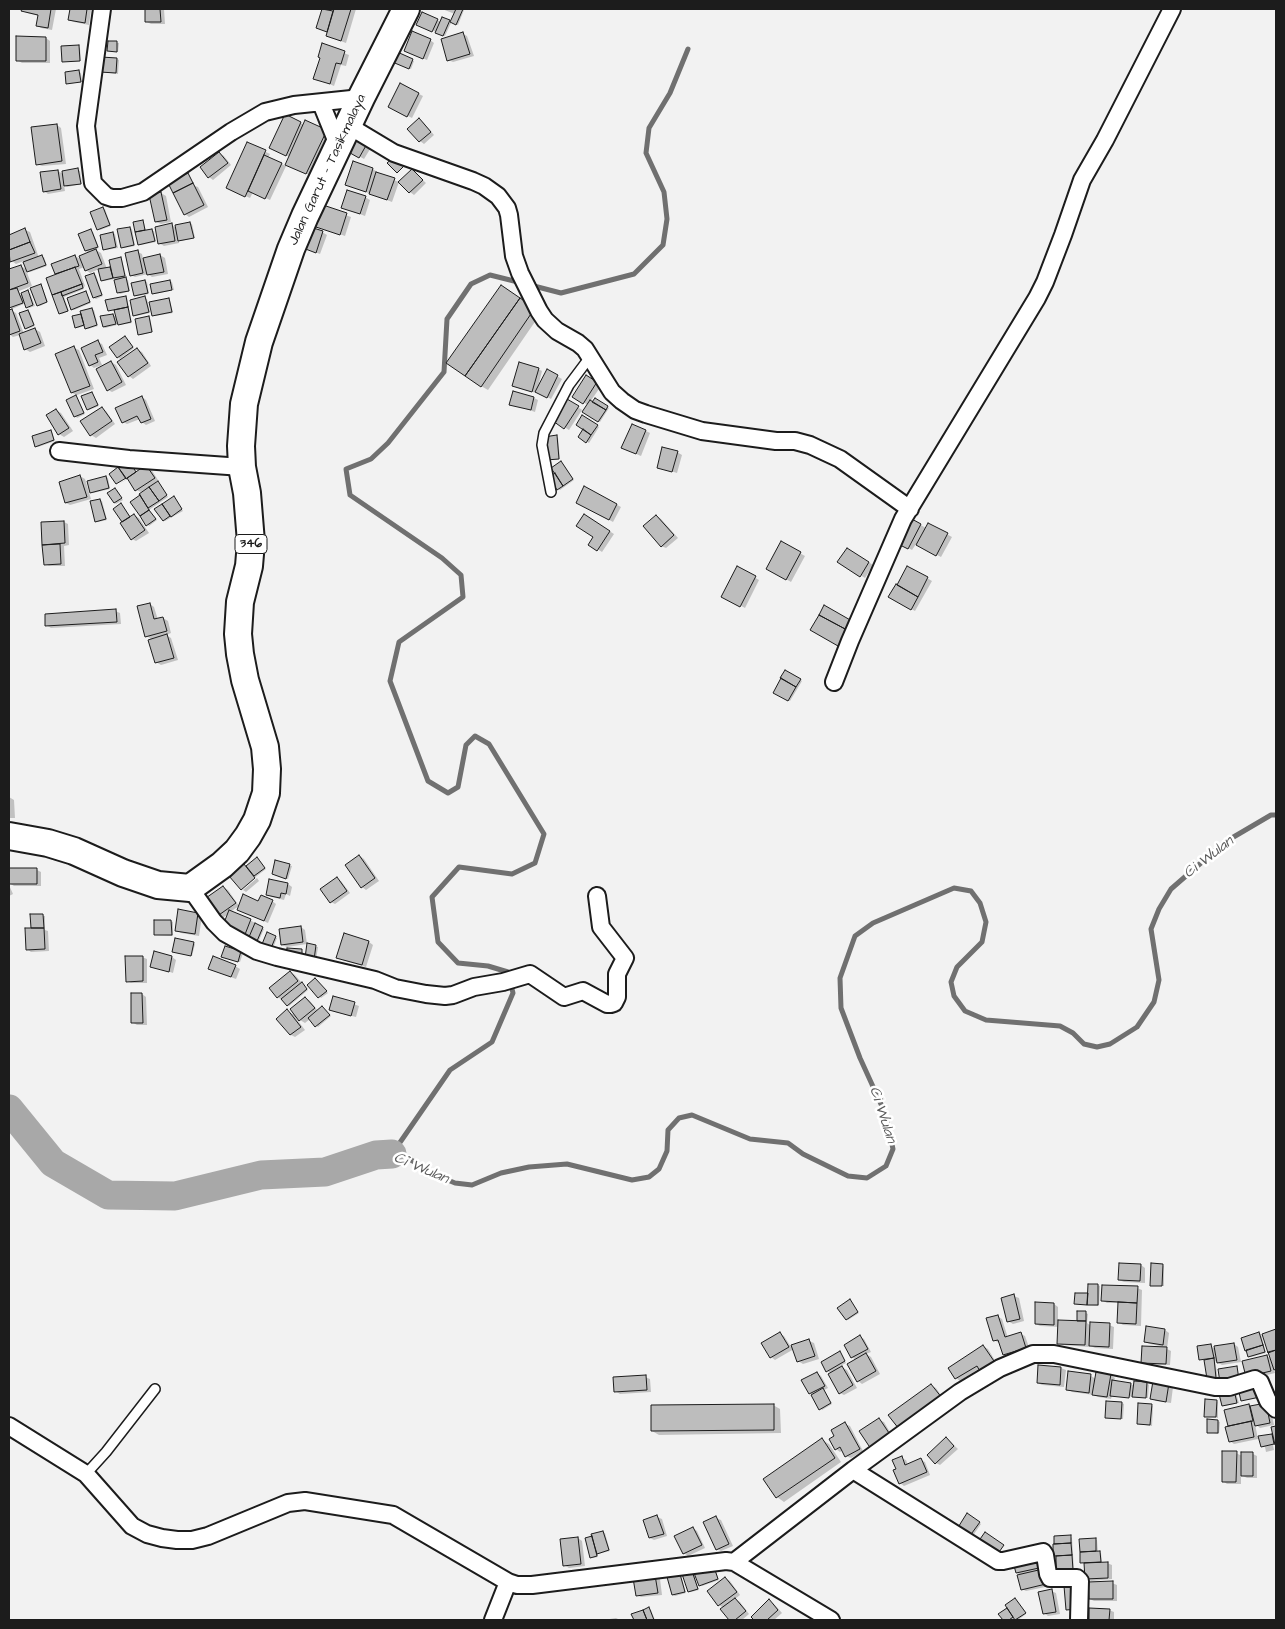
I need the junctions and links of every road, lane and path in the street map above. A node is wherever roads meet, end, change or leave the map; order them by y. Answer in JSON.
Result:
{"nodes":[{"id":1,"x":102,"y":9,"type":"edge"},
{"id":2,"x":406,"y":9,"type":"edge"},
{"id":3,"x":1172,"y":9,"type":"edge"},
{"id":4,"x":361,"y":98,"type":"junction"},
{"id":5,"x":322,"y":103,"type":"junction"},
{"id":6,"x":343,"y":135,"type":"junction"},
{"id":7,"x":590,"y":356,"type":"junction"},
{"id":8,"x":59,"y":451,"type":"dead end"},
{"id":9,"x":242,"y":467,"type":"junction"},
{"id":10,"x":551,"y":492,"type":"dead end"},
{"id":11,"x":910,"y":510,"type":"junction"},
{"id":12,"x":834,"y":682,"type":"dead end"},
{"id":13,"x":9,"y":836,"type":"edge"},
{"id":14,"x":190,"y":888,"type":"junction"},
{"id":15,"x":597,"y":896,"type":"dead end"},
{"id":16,"x":155,"y":1388,"type":"dead end"},
{"id":17,"x":1276,"y":1409,"type":"edge"},
{"id":18,"x":9,"y":1426,"type":"edge"},
{"id":19,"x":853,"y":1470,"type":"junction"},
{"id":20,"x":86,"y":1474,"type":"junction"},
{"id":21,"x":734,"y":1562,"type":"junction"},
{"id":22,"x":508,"y":1582,"type":"junction"},
{"id":23,"x":493,"y":1620,"type":"edge"},
{"id":24,"x":832,"y":1620,"type":"edge"},
{"id":25,"x":1079,"y":1620,"type":"edge"}],
"edges":[{"from":1,"to":5,"type":"street"},
{"from":2,"to":4,"type":"main road","name":"Jalan Garut - Tasikmalaya","number":"346"},
{"from":3,"to":11,"type":"street"},
{"from":4,"to":5,"type":"street"},
{"from":4,"to":6,"type":"main road","name":"Jalan Garut - Tasikmalaya","number":"346"},
{"from":5,"to":6,"type":"street"},
{"from":6,"to":7,"type":"street"},
{"from":6,"to":9,"type":"main road","name":"Jalan Garut - Tasikmalaya","number":"346"},
{"from":7,"to":10,"type":"lane"},
{"from":7,"to":11,"type":"street"},
{"from":8,"to":9,"type":"street"},
{"from":9,"to":14,"type":"main road","name":"Jalan Garut - Tasikmalaya","number":"346"},
{"from":11,"to":12,"type":"street"},
{"from":13,"to":14,"type":"main road"},
{"from":14,"to":15,"type":"street"},
{"from":16,"to":20,"type":"lane"},
{"from":17,"to":19,"type":"street"},
{"from":18,"to":20,"type":"street"},
{"from":19,"to":21,"type":"street"},
{"from":19,"to":25,"type":"street"},
{"from":20,"to":22,"type":"street"},
{"from":21,"to":22,"type":"street"},
{"from":21,"to":24,"type":"street"},
{"from":22,"to":23,"type":"street"}]}
